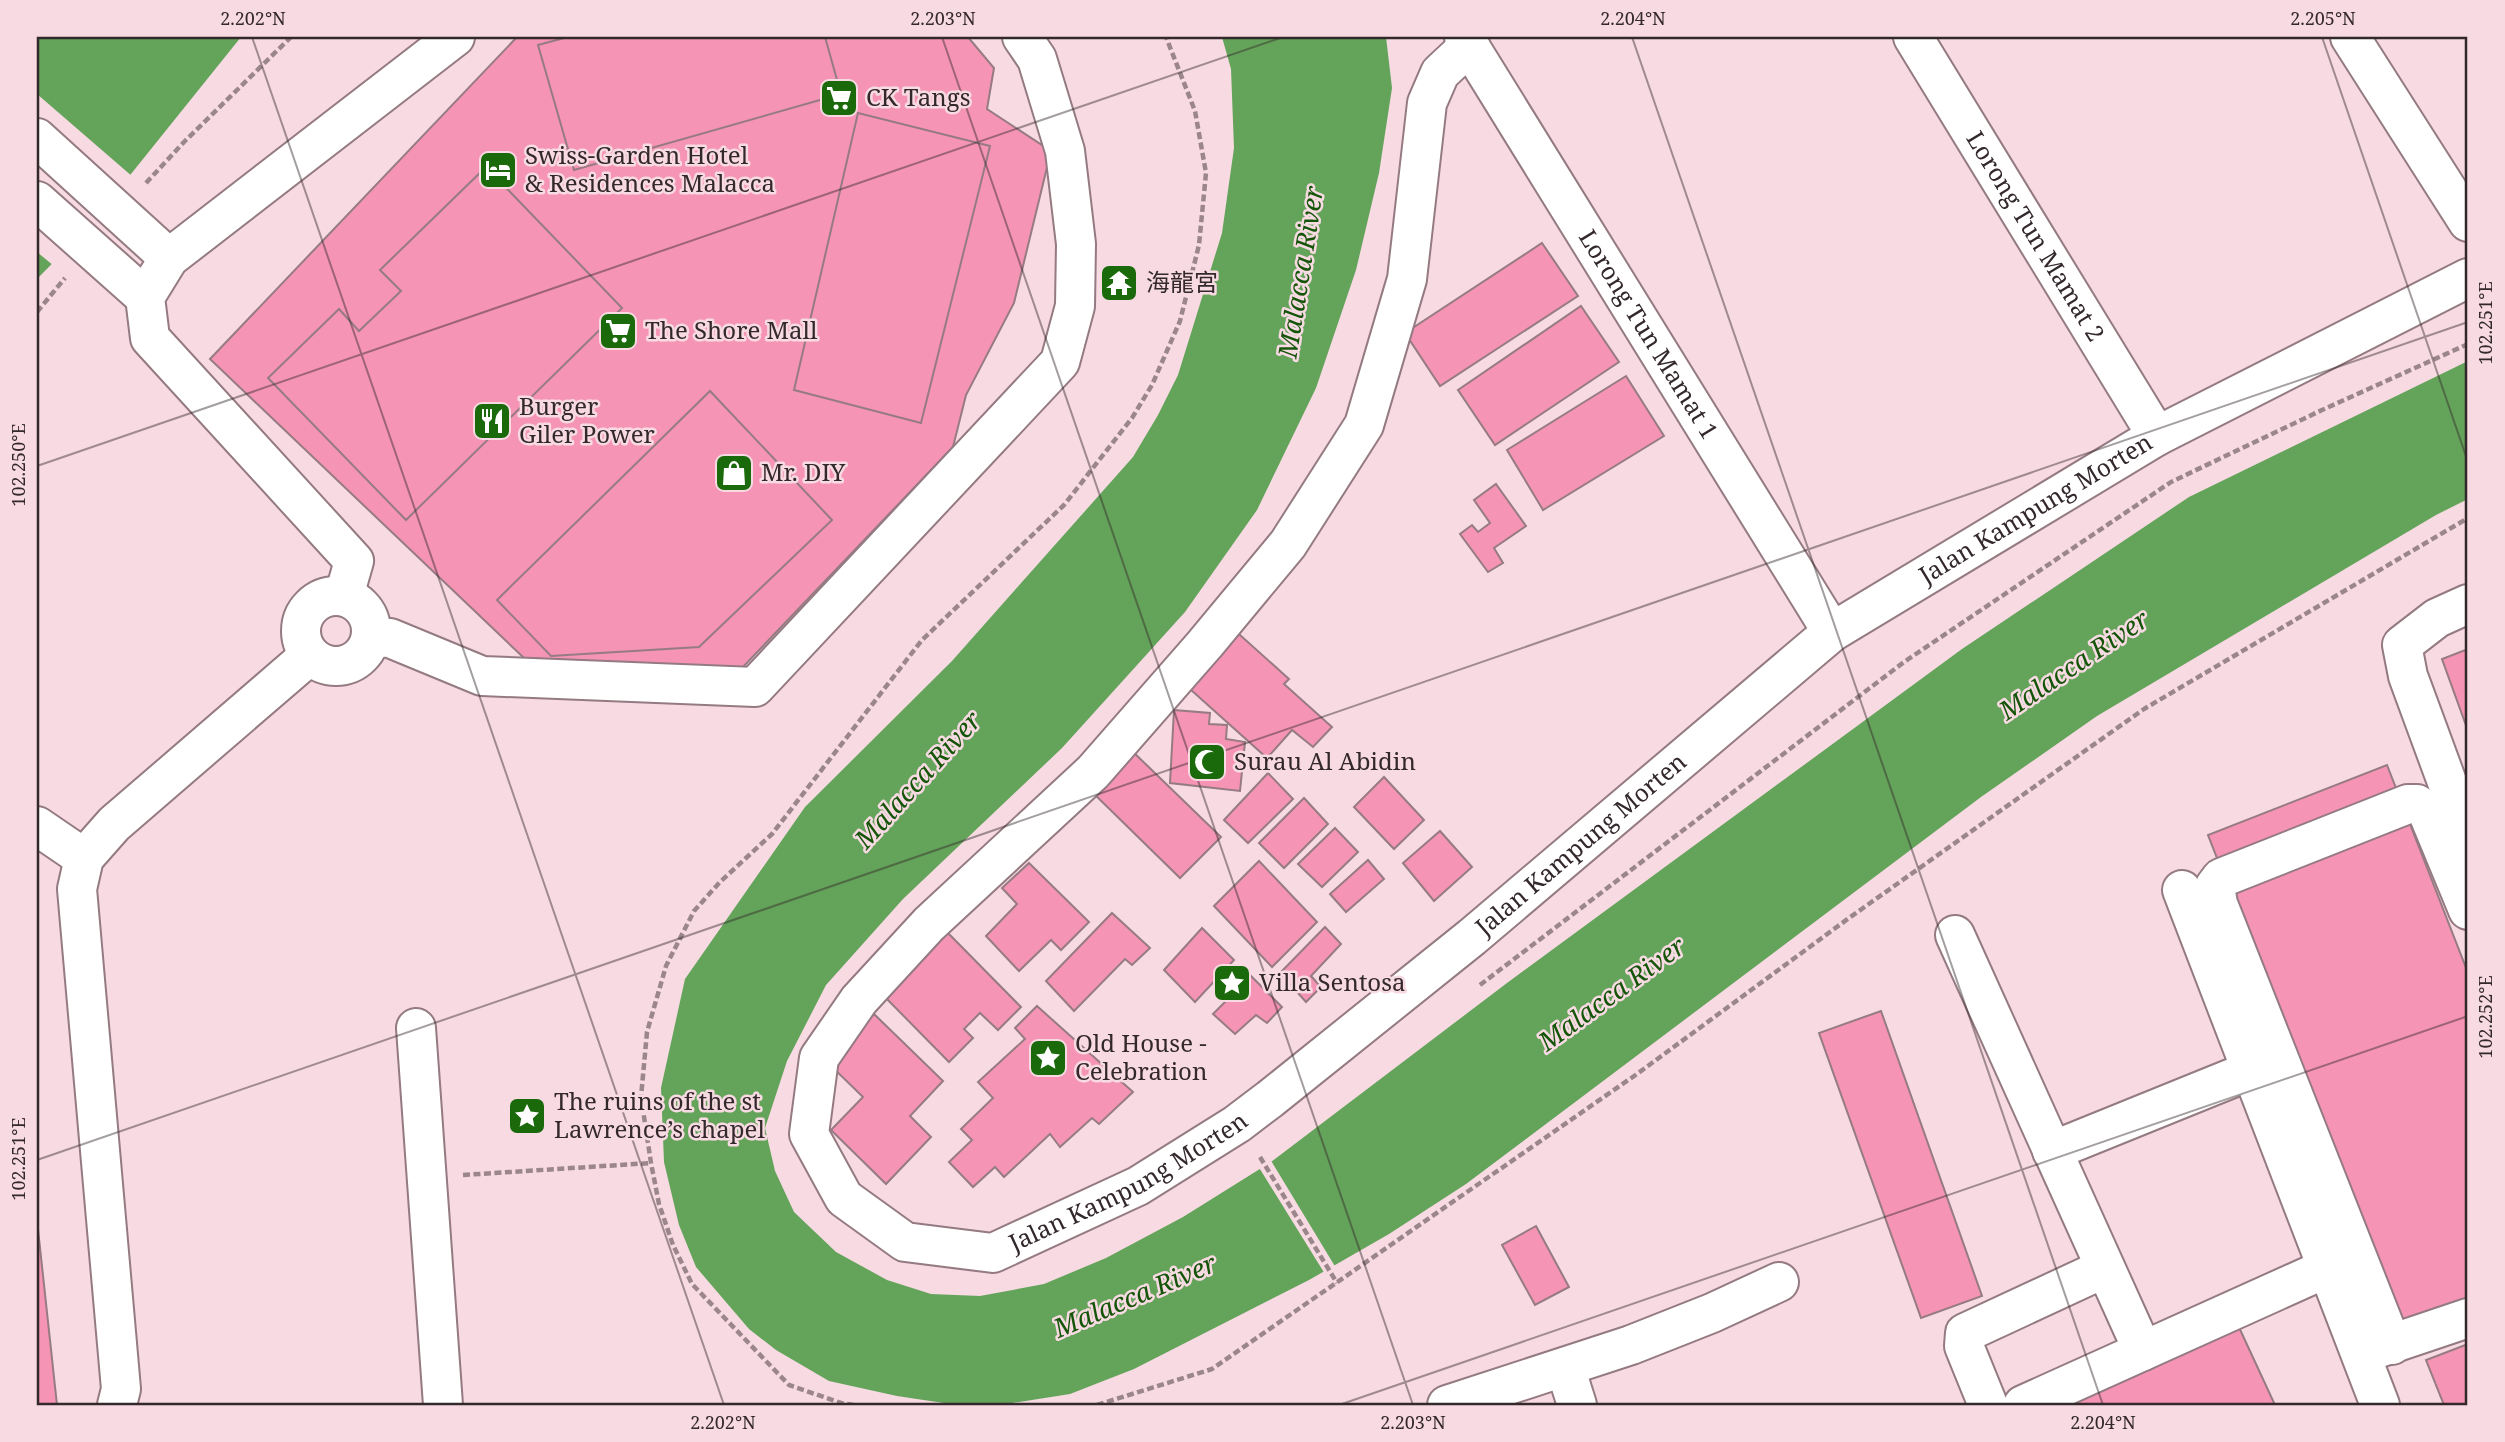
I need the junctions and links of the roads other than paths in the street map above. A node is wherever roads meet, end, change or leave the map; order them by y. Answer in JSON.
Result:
{"nodes":[{"id":1,"x":455,"y":37,"type":"edge"},
{"id":2,"x":1022,"y":37,"type":"edge"},
{"id":3,"x":1913,"y":37,"type":"edge"},
{"id":4,"x":2350,"y":37,"type":"edge"},
{"id":5,"x":1467,"y":41,"type":"edge"},
{"id":6,"x":37,"y":138,"type":"edge"},
{"id":7,"x":37,"y":201,"type":"edge"},
{"id":8,"x":2468,"y":222,"type":"edge"},
{"id":9,"x":169,"y":258,"type":"junction"},
{"id":10,"x":2468,"y":278,"type":"edge"},
{"id":11,"x":145,"y":297,"type":"junction"},
{"id":12,"x":2157,"y":436,"type":"junction"},
{"id":13,"x":344,"y":596,"type":"junction"},
{"id":14,"x":2468,"y":604,"type":"edge"},
{"id":15,"x":1832,"y":632,"type":"junction"},
{"id":16,"x":371,"y":637,"type":"junction"},
{"id":17,"x":310,"y":655,"type":"junction"},
{"id":18,"x":37,"y":826,"type":"edge"},
{"id":19,"x":2468,"y":839,"type":"edge"},
{"id":20,"x":84,"y":858,"type":"junction"},
{"id":21,"x":2182,"y":890,"type":"dead end"},
{"id":22,"x":2468,"y":910,"type":"edge"},
{"id":23,"x":1955,"y":935,"type":"dead end"},
{"id":24,"x":416,"y":1028,"type":"dead end"},
{"id":25,"x":2252,"y":1070,"type":"junction"},
{"id":26,"x":2052,"y":1151,"type":"junction"},
{"id":27,"x":2105,"y":1268,"type":"junction"},
{"id":28,"x":2327,"y":1268,"type":"junction"},
{"id":29,"x":1779,"y":1282,"type":"dead end"},
{"id":30,"x":2468,"y":1318,"type":"edge"},
{"id":31,"x":2376,"y":1349,"type":"junction"},
{"id":32,"x":2143,"y":1351,"type":"junction"},
{"id":33,"x":1565,"y":1367,"type":"junction"},
{"id":34,"x":123,"y":1400,"type":"edge"},
{"id":35,"x":443,"y":1405,"type":"edge"},
{"id":36,"x":1447,"y":1405,"type":"edge"},
{"id":37,"x":1577,"y":1405,"type":"edge"},
{"id":38,"x":1988,"y":1405,"type":"edge"},
{"id":39,"x":2023,"y":1405,"type":"edge"},
{"id":40,"x":2380,"y":1405,"type":"edge"}],
"edges":[{"from":1,"to":9,"type":"street"},
{"from":2,"to":16,"type":"street"},
{"from":3,"to":12,"type":"street","name":"Lorong Tun Mamat 2"},
{"from":4,"to":8,"type":"street"},
{"from":5,"to":15,"type":"street","name":"Lorong Tun Mamat 1"},
{"from":5,"to":15,"type":"street","name":"Jalan Kampung Morten"},
{"from":6,"to":9,"type":"street"},
{"from":7,"to":11,"type":"street"},
{"from":9,"to":11,"type":"street"},
{"from":10,"to":12,"type":"street","name":"Jalan Kampung Morten"},
{"from":11,"to":13,"type":"street"},
{"from":12,"to":15,"type":"street","name":"Jalan Kampung Morten"},
{"from":13,"to":16,"type":"street"},
{"from":13,"to":17,"type":"street"},
{"from":14,"to":19,"type":"street"},
{"from":16,"to":17,"type":"street"},
{"from":17,"to":20,"type":"street"},
{"from":18,"to":20,"type":"street"},
{"from":20,"to":34,"type":"street"},
{"from":21,"to":25,"type":"street"},
{"from":22,"to":31,"type":"street"},
{"from":23,"to":26,"type":"street"},
{"from":24,"to":35,"type":"street"},
{"from":25,"to":26,"type":"street"},
{"from":25,"to":28,"type":"street"},
{"from":26,"to":27,"type":"street"},
{"from":27,"to":32,"type":"street"},
{"from":27,"to":38,"type":"street"},
{"from":28,"to":31,"type":"street"},
{"from":28,"to":32,"type":"street"},
{"from":29,"to":33,"type":"street"},
{"from":30,"to":31,"type":"street"},
{"from":31,"to":40,"type":"street"},
{"from":32,"to":39,"type":"street"},
{"from":33,"to":36,"type":"street"},
{"from":33,"to":37,"type":"street"}]}
